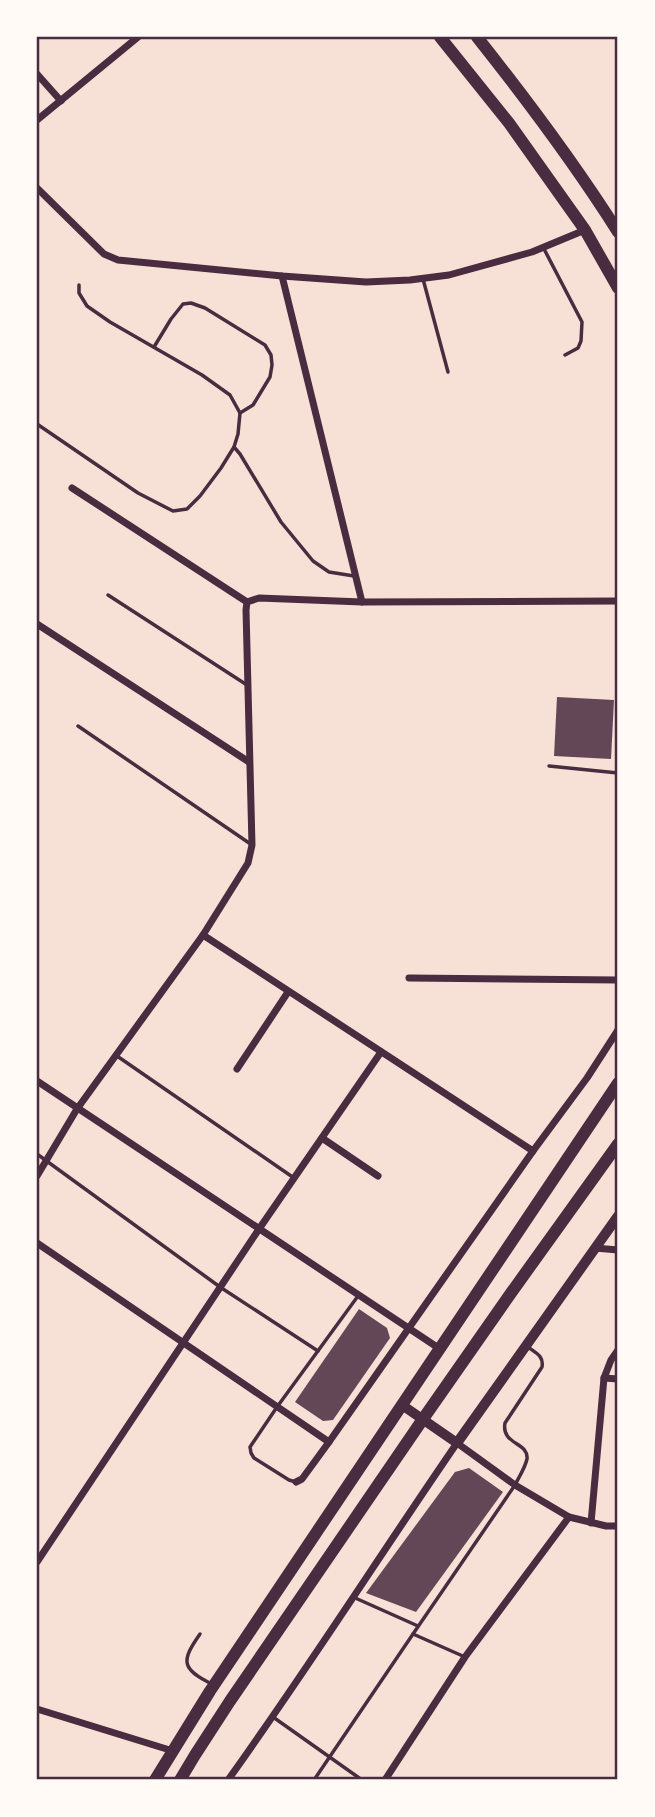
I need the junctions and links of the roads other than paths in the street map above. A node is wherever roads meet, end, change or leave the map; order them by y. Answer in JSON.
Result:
{"nodes":[{"id":1,"x":138,"y":37,"type":"edge"},
{"id":2,"x":440,"y":37,"type":"edge"},
{"id":3,"x":477,"y":37,"type":"edge"},
{"id":4,"x":37,"y":74,"type":"edge"},
{"id":5,"x":61,"y":102,"type":"junction"},
{"id":6,"x":37,"y":120,"type":"edge"},
{"id":7,"x":37,"y":188,"type":"edge"},
{"id":8,"x":43,"y":196,"type":"junction"},
{"id":9,"x":37,"y":203,"type":"edge"},
{"id":10,"x":585,"y":230,"type":"junction"},
{"id":11,"x":618,"y":232,"type":"edge"},
{"id":12,"x":543,"y":247,"type":"junction"},
{"id":13,"x":282,"y":276,"type":"junction"},
{"id":14,"x":423,"y":279,"type":"junction"},
{"id":15,"x":79,"y":285,"type":"dead end"},
{"id":16,"x":618,"y":288,"type":"edge"},
{"id":17,"x":154,"y":347,"type":"junction"},
{"id":18,"x":565,"y":355,"type":"dead end"},
{"id":19,"x":449,"y":372,"type":"dead end"},
{"id":20,"x":240,"y":413,"type":"junction"},
{"id":21,"x":37,"y":424,"type":"edge"},
{"id":22,"x":234,"y":447,"type":"junction"},
{"id":23,"x":72,"y":488,"type":"dead end"},
{"id":24,"x":356,"y":576,"type":"junction"},
{"id":25,"x":108,"y":596,"type":"dead end"},
{"id":26,"x":618,"y":601,"type":"edge"},
{"id":27,"x":247,"y":602,"type":"junction"},
{"id":28,"x":362,"y":602,"type":"junction"},
{"id":29,"x":37,"y":624,"type":"edge"},
{"id":30,"x":248,"y":685,"type":"junction"},
{"id":31,"x":78,"y":726,"type":"dead end"},
{"id":32,"x":249,"y":762,"type":"junction"},
{"id":33,"x":550,"y":766,"type":"dead end"},
{"id":34,"x":618,"y":773,"type":"edge"},
{"id":35,"x":252,"y":845,"type":"junction"},
{"id":36,"x":203,"y":935,"type":"junction"},
{"id":37,"x":409,"y":978,"type":"dead end"},
{"id":38,"x":618,"y":980,"type":"edge"},
{"id":39,"x":288,"y":992,"type":"junction"},
{"id":40,"x":618,"y":1030,"type":"edge"},
{"id":41,"x":381,"y":1052,"type":"junction"},
{"id":42,"x":116,"y":1056,"type":"junction"},
{"id":43,"x":237,"y":1069,"type":"dead end"},
{"id":44,"x":37,"y":1081,"type":"edge"},
{"id":45,"x":618,"y":1083,"type":"edge"},
{"id":46,"x":77,"y":1109,"type":"junction"},
{"id":47,"x":322,"y":1138,"type":"junction"},
{"id":48,"x":618,"y":1144,"type":"edge"},
{"id":49,"x":533,"y":1151,"type":"junction"},
{"id":50,"x":37,"y":1154,"type":"edge"},
{"id":51,"x":46,"y":1160,"type":"junction"},
{"id":52,"x":37,"y":1175,"type":"edge"},
{"id":53,"x":378,"y":1176,"type":"dead end"},
{"id":54,"x":294,"y":1178,"type":"junction"},
{"id":55,"x":618,"y":1216,"type":"edge"},
{"id":56,"x":259,"y":1229,"type":"junction"},
{"id":57,"x":37,"y":1243,"type":"edge"},
{"id":58,"x":596,"y":1248,"type":"junction"},
{"id":59,"x":618,"y":1250,"type":"edge"},
{"id":60,"x":220,"y":1287,"type":"junction"},
{"id":61,"x":359,"y":1295,"type":"junction"},
{"id":62,"x":408,"y":1327,"type":"junction"},
{"id":63,"x":183,"y":1342,"type":"junction"},
{"id":64,"x":525,"y":1345,"type":"junction"},
{"id":65,"x":440,"y":1349,"type":"junction"},
{"id":66,"x":618,"y":1350,"type":"edge"},
{"id":67,"x":318,"y":1351,"type":"junction"},
{"id":68,"x":604,"y":1378,"type":"junction"},
{"id":69,"x":618,"y":1379,"type":"edge"},
{"id":70,"x":402,"y":1405,"type":"junction"},
{"id":71,"x":277,"y":1407,"type":"junction"},
{"id":72,"x":423,"y":1419,"type":"junction"},
{"id":73,"x":329,"y":1441,"type":"junction"},
{"id":74,"x":457,"y":1443,"type":"junction"},
{"id":75,"x":296,"y":1482,"type":"joint"},
{"id":76,"x":515,"y":1485,"type":"junction"},
{"id":77,"x":569,"y":1517,"type":"junction"},
{"id":78,"x":591,"y":1523,"type":"junction"},
{"id":79,"x":618,"y":1526,"type":"edge"},
{"id":80,"x":37,"y":1560,"type":"edge"},
{"id":81,"x":353,"y":1597,"type":"junction"},
{"id":82,"x":418,"y":1626,"type":"junction"},
{"id":83,"x":200,"y":1634,"type":"dead end"},
{"id":84,"x":413,"y":1634,"type":"junction"},
{"id":85,"x":466,"y":1657,"type":"junction"},
{"id":86,"x":214,"y":1685,"type":"junction"},
{"id":87,"x":37,"y":1709,"type":"edge"},
{"id":88,"x":273,"y":1717,"type":"junction"},
{"id":89,"x":174,"y":1751,"type":"junction"},
{"id":90,"x":330,"y":1758,"type":"junction"},
{"id":91,"x":155,"y":1780,"type":"edge"},
{"id":92,"x":180,"y":1780,"type":"edge"},
{"id":93,"x":228,"y":1780,"type":"edge"},
{"id":94,"x":314,"y":1780,"type":"edge"},
{"id":95,"x":362,"y":1780,"type":"edge"},
{"id":96,"x":385,"y":1780,"type":"edge"}],
"edges":[{"from":1,"to":5,"type":"street"},
{"from":2,"to":10,"type":"highway"},
{"from":3,"to":11,"type":"highway"},
{"from":4,"to":5,"type":"street"},
{"from":5,"to":6,"type":"street"},
{"from":7,"to":8,"type":"street"},
{"from":8,"to":9,"type":"street"},
{"from":8,"to":13,"type":"street"},
{"from":10,"to":12,"type":"street"},
{"from":10,"to":16,"type":"highway"},
{"from":12,"to":14,"type":"street"},
{"from":12,"to":18,"type":"lane"},
{"from":13,"to":14,"type":"street"},
{"from":13,"to":24,"type":"street"},
{"from":14,"to":19,"type":"lane"},
{"from":15,"to":17,"type":"lane"},
{"from":17,"to":20,"type":"lane"},
{"from":17,"to":20,"type":"lane"},
{"from":20,"to":22,"type":"lane"},
{"from":21,"to":22,"type":"lane"},
{"from":22,"to":24,"type":"lane"},
{"from":23,"to":27,"type":"street"},
{"from":24,"to":28,"type":"street"},
{"from":25,"to":30,"type":"lane"},
{"from":26,"to":28,"type":"street"},
{"from":27,"to":28,"type":"street"},
{"from":27,"to":30,"type":"street"},
{"from":29,"to":32,"type":"street"},
{"from":30,"to":32,"type":"street"},
{"from":31,"to":35,"type":"lane"},
{"from":32,"to":35,"type":"street"},
{"from":33,"to":34,"type":"lane"},
{"from":35,"to":36,"type":"street"},
{"from":36,"to":39,"type":"street"},
{"from":36,"to":42,"type":"street"},
{"from":37,"to":38,"type":"street"},
{"from":39,"to":41,"type":"street"},
{"from":39,"to":43,"type":"street"},
{"from":40,"to":49,"type":"street"},
{"from":41,"to":47,"type":"street"},
{"from":41,"to":49,"type":"street"},
{"from":42,"to":46,"type":"street"},
{"from":42,"to":54,"type":"lane"},
{"from":44,"to":46,"type":"street"},
{"from":45,"to":65,"type":"highway"},
{"from":46,"to":51,"type":"street"},
{"from":46,"to":56,"type":"street"},
{"from":47,"to":53,"type":"street"},
{"from":47,"to":54,"type":"street"},
{"from":48,"to":72,"type":"highway"},
{"from":49,"to":62,"type":"street"},
{"from":50,"to":51,"type":"lane"},
{"from":51,"to":52,"type":"street"},
{"from":51,"to":60,"type":"lane"},
{"from":54,"to":56,"type":"street"},
{"from":55,"to":58,"type":"street"},
{"from":56,"to":60,"type":"street"},
{"from":56,"to":61,"type":"street"},
{"from":57,"to":63,"type":"street"},
{"from":58,"to":59,"type":"street"},
{"from":58,"to":64,"type":"street"},
{"from":60,"to":63,"type":"street"},
{"from":60,"to":67,"type":"lane"},
{"from":61,"to":62,"type":"street"},
{"from":61,"to":67,"type":"lane"},
{"from":62,"to":65,"type":"street"},
{"from":62,"to":73,"type":"street"},
{"from":63,"to":71,"type":"street"},
{"from":63,"to":80,"type":"street"},
{"from":64,"to":74,"type":"street"},
{"from":64,"to":76,"type":"lane"},
{"from":65,"to":70,"type":"highway"},
{"from":66,"to":68,"type":"street"},
{"from":67,"to":71,"type":"lane"},
{"from":68,"to":69,"type":"street"},
{"from":68,"to":78,"type":"street"},
{"from":70,"to":72,"type":"street"},
{"from":70,"to":86,"type":"highway"},
{"from":71,"to":73,"type":"street"},
{"from":71,"to":75,"type":"lane"},
{"from":72,"to":74,"type":"street"},
{"from":72,"to":92,"type":"highway"},
{"from":73,"to":75,"type":"street"},
{"from":74,"to":76,"type":"street"},
{"from":74,"to":81,"type":"street"},
{"from":76,"to":77,"type":"street"},
{"from":76,"to":82,"type":"lane"},
{"from":77,"to":78,"type":"street"},
{"from":77,"to":85,"type":"street"},
{"from":78,"to":79,"type":"street"},
{"from":81,"to":82,"type":"lane"},
{"from":81,"to":88,"type":"street"},
{"from":82,"to":84,"type":"lane"},
{"from":83,"to":86,"type":"lane"},
{"from":84,"to":85,"type":"lane"},
{"from":84,"to":90,"type":"lane"},
{"from":85,"to":96,"type":"street"},
{"from":86,"to":89,"type":"highway"},
{"from":87,"to":89,"type":"street"},
{"from":88,"to":90,"type":"lane"},
{"from":88,"to":93,"type":"street"},
{"from":89,"to":91,"type":"highway"},
{"from":90,"to":94,"type":"lane"},
{"from":90,"to":95,"type":"lane"}]}
